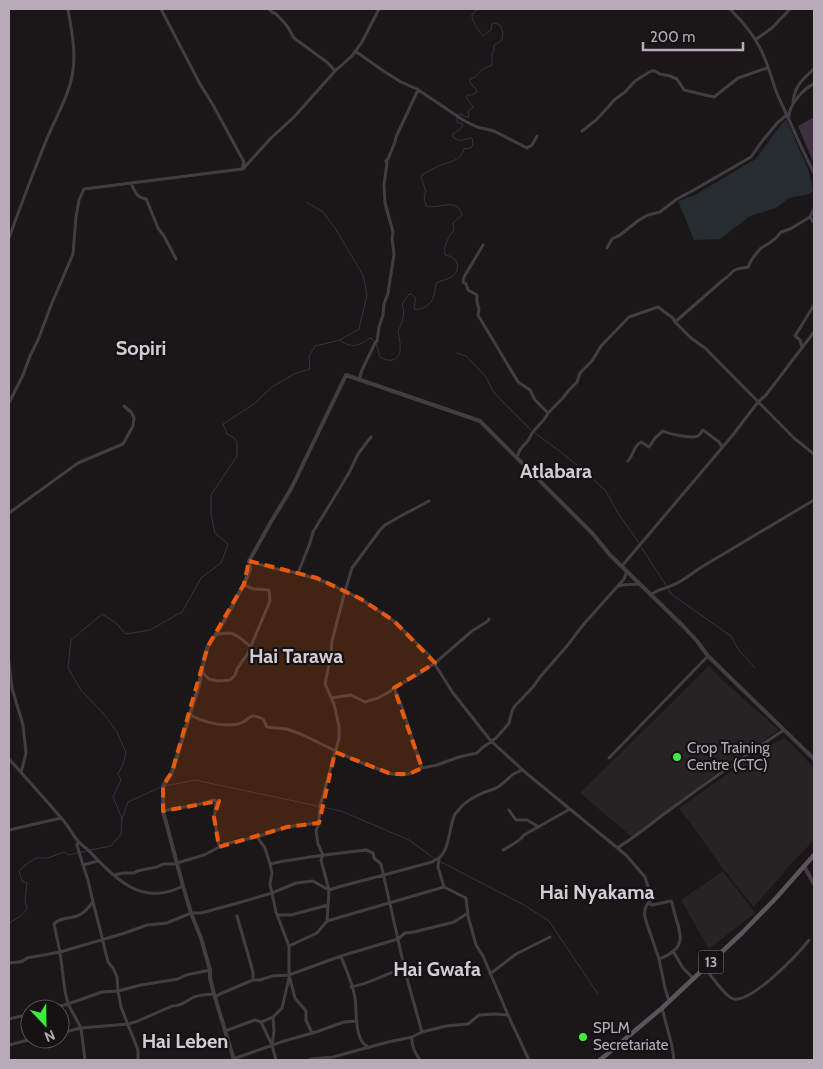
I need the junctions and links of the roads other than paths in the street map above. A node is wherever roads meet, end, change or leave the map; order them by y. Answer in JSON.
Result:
{"nodes":[{"id":1,"x":68,"y":9,"type":"edge"},
{"id":2,"x":161,"y":9,"type":"edge"},
{"id":3,"x":269,"y":9,"type":"edge"},
{"id":4,"x":379,"y":9,"type":"edge"},
{"id":5,"x":730,"y":9,"type":"edge"},
{"id":6,"x":790,"y":9,"type":"edge"},
{"id":7,"x":755,"y":40,"type":"junction"},
{"id":8,"x":355,"y":51,"type":"junction"},
{"id":9,"x":767,"y":68,"type":"junction"},
{"id":10,"x":814,"y":69,"type":"edge"},
{"id":11,"x":335,"y":72,"type":"junction"},
{"id":12,"x":814,"y":84,"type":"edge"},
{"id":13,"x":418,"y":90,"type":"junction"},
{"id":14,"x":793,"y":104,"type":"junction"},
{"id":15,"x":788,"y":116,"type":"junction"},
{"id":16,"x":582,"y":131,"type":"dead end"},
{"id":17,"x":537,"y":136,"type":"dead end"},
{"id":18,"x":242,"y":169,"type":"junction"},
{"id":19,"x":814,"y":173,"type":"edge"},
{"id":20,"x":131,"y":183,"type":"junction"},
{"id":21,"x":814,"y":209,"type":"edge"},
{"id":22,"x":810,"y":217,"type":"junction"},
{"id":23,"x":814,"y":223,"type":"edge"},
{"id":24,"x":9,"y":238,"type":"edge"},
{"id":25,"x":483,"y":245,"type":"dead end"},
{"id":26,"x":607,"y":248,"type":"dead end"},
{"id":27,"x":176,"y":258,"type":"dead end"},
{"id":28,"x":814,"y":305,"type":"edge"},
{"id":29,"x":675,"y":322,"type":"junction"},
{"id":30,"x":814,"y":332,"type":"edge"},
{"id":31,"x":802,"y":347,"type":"junction"},
{"id":32,"x":359,"y":380,"type":"junction"},
{"id":33,"x":758,"y":402,"type":"junction"},
{"id":34,"x":9,"y":403,"type":"edge"},
{"id":35,"x":124,"y":406,"type":"dead end"},
{"id":36,"x":548,"y":413,"type":"junction"},
{"id":37,"x":371,"y":437,"type":"dead end"},
{"id":38,"x":722,"y":448,"type":"junction"},
{"id":39,"x":814,"y":454,"type":"edge"},
{"id":40,"x":516,"y":457,"type":"junction"},
{"id":41,"x":628,"y":460,"type":"dead end"},
{"id":42,"x":814,"y":500,"type":"edge"},
{"id":43,"x":429,"y":501,"type":"dead end"},
{"id":44,"x":9,"y":513,"type":"edge"},
{"id":45,"x":249,"y":561,"type":"junction"},
{"id":46,"x":622,"y":566,"type":"junction"},
{"id":47,"x":627,"y":571,"type":"junction"},
{"id":48,"x":298,"y":573,"type":"junction"},
{"id":49,"x":640,"y":584,"type":"junction"},
{"id":50,"x":243,"y":585,"type":"junction"},
{"id":51,"x":616,"y":588,"type":"junction"},
{"id":52,"x":344,"y":591,"type":"junction"},
{"id":53,"x":652,"y":595,"type":"junction"},
{"id":54,"x":489,"y":619,"type":"dead end"},
{"id":55,"x":216,"y":634,"type":"junction"},
{"id":56,"x":250,"y":646,"type":"junction"},
{"id":57,"x":708,"y":656,"type":"junction"},
{"id":58,"x":9,"y":661,"type":"edge"},
{"id":59,"x":436,"y":663,"type":"junction"},
{"id":60,"x":202,"y":672,"type":"junction"},
{"id":61,"x":394,"y":688,"type":"junction"},
{"id":62,"x":331,"y":698,"type":"junction"},
{"id":63,"x":190,"y":715,"type":"junction"},
{"id":64,"x":784,"y":730,"type":"junction"},
{"id":65,"x":491,"y":741,"type":"junction"},
{"id":66,"x":336,"y":752,"type":"junction"},
{"id":67,"x":610,"y":758,"type":"dead end"},
{"id":68,"x":9,"y":759,"type":"edge"},
{"id":69,"x":814,"y":759,"type":"edge"},
{"id":70,"x":422,"y":768,"type":"junction"},
{"id":71,"x":522,"y":769,"type":"junction"},
{"id":72,"x":21,"y":773,"type":"junction"},
{"id":73,"x":570,"y":809,"type":"junction"},
{"id":74,"x":510,"y":810,"type":"dead end"},
{"id":75,"x":163,"y":812,"type":"junction"},
{"id":76,"x":61,"y":818,"type":"junction"},
{"id":77,"x":319,"y":823,"type":"junction"},
{"id":78,"x":539,"y":827,"type":"junction"},
{"id":79,"x":9,"y":830,"type":"edge"},
{"id":80,"x":257,"y":837,"type":"junction"},
{"id":81,"x":78,"y":842,"type":"junction"},
{"id":82,"x":219,"y":847,"type":"junction"},
{"id":83,"x":617,"y":848,"type":"junction"},
{"id":84,"x":503,"y":850,"type":"dead end"},
{"id":85,"x":323,"y":855,"type":"junction"},
{"id":86,"x":814,"y":855,"type":"edge"},
{"id":87,"x":439,"y":858,"type":"junction"},
{"id":88,"x":98,"y":861,"type":"junction"},
{"id":89,"x":176,"y":863,"type":"junction"},
{"id":90,"x":270,"y":864,"type":"junction"},
{"id":91,"x":83,"y":865,"type":"junction"},
{"id":92,"x":804,"y":866,"type":"junction"},
{"id":93,"x":384,"y":875,"type":"junction"},
{"id":94,"x":113,"y":876,"type":"junction"},
{"id":95,"x":814,"y":884,"type":"edge"},
{"id":96,"x":183,"y":886,"type":"junction"},
{"id":97,"x":444,"y":887,"type":"junction"},
{"id":98,"x":329,"y":890,"type":"junction"},
{"id":99,"x":272,"y":892,"type":"junction"},
{"id":100,"x":92,"y":902,"type":"junction"},
{"id":101,"x":648,"y":903,"type":"junction"},
{"id":102,"x":389,"y":904,"type":"junction"},
{"id":103,"x":328,"y":906,"type":"junction"},
{"id":104,"x":191,"y":913,"type":"junction"},
{"id":105,"x":468,"y":914,"type":"junction"},
{"id":106,"x":277,"y":915,"type":"junction"},
{"id":107,"x":237,"y":916,"type":"dead end"},
{"id":108,"x":327,"y":921,"type":"junction"},
{"id":109,"x":550,"y":937,"type":"dead end"},
{"id":110,"x":398,"y":939,"type":"junction"},
{"id":111,"x":102,"y":940,"type":"junction"},
{"id":112,"x":809,"y":940,"type":"dead end"},
{"id":113,"x":289,"y":946,"type":"junction"},
{"id":114,"x":673,"y":951,"type":"junction"},
{"id":115,"x":60,"y":952,"type":"junction"},
{"id":116,"x":341,"y":956,"type":"junction"},
{"id":117,"x":659,"y":959,"type":"junction"},
{"id":118,"x":9,"y":963,"type":"edge"},
{"id":119,"x":705,"y":968,"type":"junction"},
{"id":120,"x":210,"y":970,"type":"junction"},
{"id":121,"x":405,"y":970,"type":"junction"},
{"id":122,"x":490,"y":974,"type":"junction"},
{"id":123,"x":290,"y":975,"type":"junction"},
{"id":124,"x":694,"y":978,"type":"junction"},
{"id":125,"x":253,"y":980,"type":"junction"},
{"id":126,"x":352,"y":987,"type":"junction"},
{"id":127,"x":118,"y":991,"type":"junction"},
{"id":128,"x":215,"y":996,"type":"junction"},
{"id":129,"x":67,"y":999,"type":"edge"},
{"id":130,"x":669,"y":1001,"type":"junction"},
{"id":131,"x":70,"y":1003,"type":"edge"},
{"id":132,"x":70,"y":1008,"type":"edge"},
{"id":133,"x":662,"y":1008,"type":"junction"},
{"id":134,"x":508,"y":1015,"type":"junction"},
{"id":135,"x":273,"y":1017,"type":"junction"},
{"id":136,"x":357,"y":1021,"type":"junction"},
{"id":137,"x":261,"y":1022,"type":"junction"},
{"id":138,"x":128,"y":1024,"type":"junction"},
{"id":139,"x":81,"y":1028,"type":"junction"},
{"id":140,"x":70,"y":1031,"type":"edge"},
{"id":141,"x":225,"y":1031,"type":"junction"},
{"id":142,"x":422,"y":1032,"type":"junction"},
{"id":143,"x":312,"y":1033,"type":"junction"},
{"id":144,"x":412,"y":1037,"type":"junction"},
{"id":145,"x":362,"y":1041,"type":"junction"},
{"id":146,"x":272,"y":1045,"type":"junction"},
{"id":147,"x":369,"y":1048,"type":"junction"},
{"id":148,"x":357,"y":1050,"type":"junction"},
{"id":149,"x":603,"y":1059,"type":"edge"},
{"id":150,"x":85,"y":1060,"type":"edge"},
{"id":151,"x":138,"y":1060,"type":"edge"},
{"id":152,"x":234,"y":1060,"type":"edge"},
{"id":153,"x":276,"y":1060,"type":"edge"},
{"id":154,"x":309,"y":1060,"type":"edge"},
{"id":155,"x":420,"y":1060,"type":"edge"},
{"id":156,"x":529,"y":1060,"type":"edge"},
{"id":157,"x":674,"y":1060,"type":"edge"}],
"edges":[{"from":1,"to":24,"type":"street"},
{"from":2,"to":18,"type":"street"},
{"from":3,"to":11,"type":"street"},
{"from":4,"to":8,"type":"street"},
{"from":5,"to":7,"type":"street"},
{"from":6,"to":7,"type":"street"},
{"from":7,"to":9,"type":"street"},
{"from":8,"to":11,"type":"street"},
{"from":8,"to":13,"type":"street"},
{"from":9,"to":15,"type":"street"},
{"from":9,"to":16,"type":"street"},
{"from":10,"to":14,"type":"street"},
{"from":11,"to":18,"type":"street"},
{"from":12,"to":14,"type":"street"},
{"from":13,"to":17,"type":"street"},
{"from":13,"to":32,"type":"street"},
{"from":14,"to":15,"type":"street"},
{"from":15,"to":19,"type":"street"},
{"from":15,"to":26,"type":"street"},
{"from":18,"to":20,"type":"street"},
{"from":20,"to":27,"type":"street"},
{"from":20,"to":34,"type":"street"},
{"from":21,"to":22,"type":"street"},
{"from":22,"to":23,"type":"street"},
{"from":22,"to":29,"type":"street"},
{"from":25,"to":36,"type":"street"},
{"from":28,"to":31,"type":"street"},
{"from":29,"to":33,"type":"street"},
{"from":29,"to":36,"type":"street"},
{"from":30,"to":31,"type":"street"},
{"from":31,"to":33,"type":"street"},
{"from":32,"to":40,"type":"street"},
{"from":32,"to":45,"type":"street"},
{"from":33,"to":38,"type":"street"},
{"from":33,"to":39,"type":"street"},
{"from":35,"to":44,"type":"street"},
{"from":36,"to":40,"type":"street"},
{"from":37,"to":48,"type":"street"},
{"from":38,"to":41,"type":"street"},
{"from":38,"to":46,"type":"street"},
{"from":40,"to":46,"type":"street"},
{"from":42,"to":53,"type":"street"},
{"from":43,"to":52,"type":"street"},
{"from":45,"to":48,"type":"street"},
{"from":45,"to":50,"type":"street"},
{"from":46,"to":47,"type":"street"},
{"from":47,"to":49,"type":"street"},
{"from":47,"to":51,"type":"street"},
{"from":48,"to":52,"type":"street"},
{"from":49,"to":51,"type":"street"},
{"from":49,"to":53,"type":"street"},
{"from":50,"to":55,"type":"street"},
{"from":50,"to":56,"type":"street"},
{"from":51,"to":65,"type":"street"},
{"from":52,"to":59,"type":"street"},
{"from":52,"to":62,"type":"street"},
{"from":53,"to":57,"type":"street"},
{"from":54,"to":59,"type":"street"},
{"from":55,"to":56,"type":"street"},
{"from":55,"to":60,"type":"street"},
{"from":56,"to":60,"type":"street"},
{"from":57,"to":64,"type":"street"},
{"from":57,"to":67,"type":"street"},
{"from":58,"to":72,"type":"street"},
{"from":59,"to":61,"type":"street"},
{"from":59,"to":65,"type":"street"},
{"from":60,"to":63,"type":"street"},
{"from":61,"to":62,"type":"street"},
{"from":61,"to":70,"type":"street"},
{"from":62,"to":66,"type":"street"},
{"from":63,"to":66,"type":"street"},
{"from":63,"to":75,"type":"street"},
{"from":64,"to":69,"type":"street"},
{"from":64,"to":83,"type":"street"},
{"from":65,"to":70,"type":"street"},
{"from":65,"to":71,"type":"street"},
{"from":66,"to":70,"type":"street"},
{"from":66,"to":77,"type":"street"},
{"from":68,"to":72,"type":"street"},
{"from":71,"to":73,"type":"street"},
{"from":71,"to":87,"type":"street"},
{"from":72,"to":76,"type":"street"},
{"from":73,"to":78,"type":"street"},
{"from":73,"to":83,"type":"street"},
{"from":74,"to":78,"type":"street"},
{"from":75,"to":82,"type":"street"},
{"from":75,"to":89,"type":"street"},
{"from":76,"to":79,"type":"street"},
{"from":76,"to":81,"type":"street"},
{"from":77,"to":80,"type":"street"},
{"from":77,"to":85,"type":"street"},
{"from":78,"to":84,"type":"street"},
{"from":80,"to":82,"type":"street"},
{"from":80,"to":90,"type":"street"},
{"from":81,"to":88,"type":"street"},
{"from":81,"to":91,"type":"street"},
{"from":82,"to":89,"type":"street"},
{"from":83,"to":101,"type":"street"},
{"from":85,"to":90,"type":"street"},
{"from":85,"to":93,"type":"street"},
{"from":85,"to":98,"type":"street"},
{"from":86,"to":92,"type":"main road","number":"13"},
{"from":87,"to":93,"type":"street"},
{"from":87,"to":97,"type":"street"},
{"from":88,"to":91,"type":"street"},
{"from":88,"to":94,"type":"street"},
{"from":89,"to":94,"type":"street"},
{"from":89,"to":96,"type":"street"},
{"from":90,"to":99,"type":"street"},
{"from":91,"to":100,"type":"street"},
{"from":92,"to":95,"type":"street"},
{"from":92,"to":119,"type":"main road","number":"13"},
{"from":93,"to":98,"type":"street"},
{"from":93,"to":102,"type":"street"},
{"from":94,"to":96,"type":"street"},
{"from":96,"to":104,"type":"street"},
{"from":97,"to":102,"type":"street"},
{"from":97,"to":105,"type":"street"},
{"from":98,"to":99,"type":"street"},
{"from":98,"to":103,"type":"street"},
{"from":99,"to":104,"type":"street"},
{"from":99,"to":106,"type":"street"},
{"from":100,"to":111,"type":"street"},
{"from":100,"to":115,"type":"street"},
{"from":101,"to":114,"type":"street"},
{"from":101,"to":117,"type":"street"},
{"from":102,"to":108,"type":"street"},
{"from":102,"to":110,"type":"street"},
{"from":103,"to":106,"type":"street"},
{"from":103,"to":108,"type":"street"},
{"from":104,"to":111,"type":"street"},
{"from":104,"to":120,"type":"street"},
{"from":105,"to":110,"type":"street"},
{"from":105,"to":122,"type":"street"},
{"from":106,"to":113,"type":"street"},
{"from":107,"to":125,"type":"street"},
{"from":108,"to":113,"type":"street"},
{"from":109,"to":122,"type":"street"},
{"from":110,"to":116,"type":"street"},
{"from":110,"to":121,"type":"street"},
{"from":111,"to":115,"type":"street"},
{"from":111,"to":127,"type":"street"},
{"from":112,"to":119,"type":"street"},
{"from":113,"to":123,"type":"street"},
{"from":114,"to":117,"type":"street"},
{"from":114,"to":124,"type":"street"},
{"from":115,"to":118,"type":"street"},
{"from":115,"to":129,"type":"street"},
{"from":116,"to":123,"type":"street"},
{"from":116,"to":126,"type":"street"},
{"from":117,"to":130,"type":"street"},
{"from":119,"to":124,"type":"main road","number":"13"},
{"from":120,"to":127,"type":"street"},
{"from":120,"to":128,"type":"street"},
{"from":121,"to":126,"type":"street"},
{"from":121,"to":142,"type":"street"},
{"from":122,"to":134,"type":"street"},
{"from":123,"to":125,"type":"street"},
{"from":123,"to":135,"type":"street"},
{"from":123,"to":143,"type":"street"},
{"from":124,"to":130,"type":"main road","number":"13"},
{"from":125,"to":128,"type":"street"},
{"from":126,"to":136,"type":"street"},
{"from":127,"to":131,"type":"street"},
{"from":127,"to":138,"type":"street"},
{"from":128,"to":138,"type":"street"},
{"from":128,"to":141,"type":"street"},
{"from":130,"to":133,"type":"main road","number":"13"},
{"from":132,"to":139,"type":"street"},
{"from":133,"to":149,"type":"main road","number":"13"},
{"from":133,"to":157,"type":"street"},
{"from":134,"to":142,"type":"street"},
{"from":134,"to":156,"type":"street"},
{"from":135,"to":137,"type":"street"},
{"from":135,"to":146,"type":"street"},
{"from":136,"to":143,"type":"street"},
{"from":136,"to":145,"type":"street"},
{"from":137,"to":141,"type":"street"},
{"from":137,"to":146,"type":"street"},
{"from":138,"to":139,"type":"street"},
{"from":138,"to":151,"type":"street"},
{"from":139,"to":140,"type":"street"},
{"from":139,"to":150,"type":"street"},
{"from":141,"to":152,"type":"street"},
{"from":142,"to":144,"type":"street"},
{"from":143,"to":146,"type":"street"},
{"from":144,"to":147,"type":"street"},
{"from":144,"to":155,"type":"street"},
{"from":145,"to":147,"type":"street"},
{"from":145,"to":148,"type":"street"},
{"from":146,"to":152,"type":"street"},
{"from":146,"to":153,"type":"street"},
{"from":147,"to":148,"type":"street"},
{"from":148,"to":154,"type":"street"}]}
